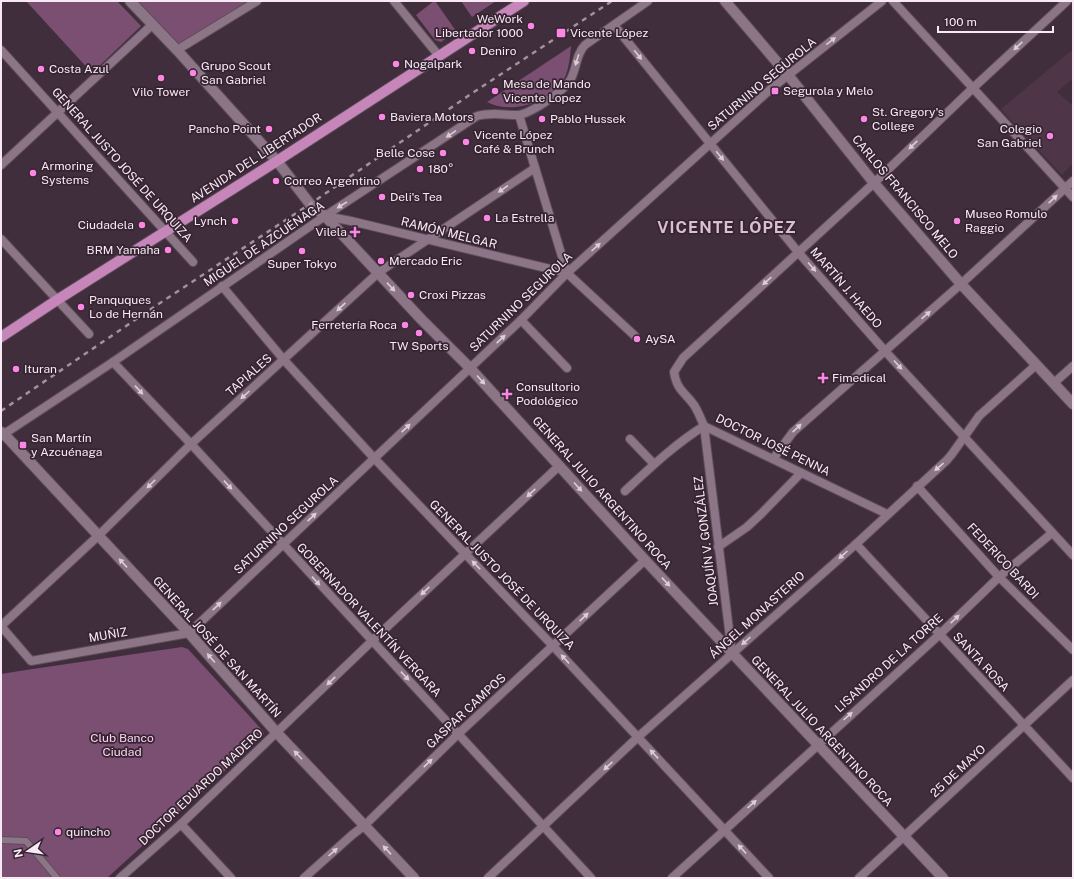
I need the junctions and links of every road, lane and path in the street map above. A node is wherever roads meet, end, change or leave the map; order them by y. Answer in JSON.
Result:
{"nodes":[{"id":1,"x":130,"y":1,"type":"edge"},
{"id":2,"x":257,"y":1,"type":"edge"},
{"id":3,"x":394,"y":1,"type":"edge"},
{"id":4,"x":524,"y":1,"type":"edge"},
{"id":5,"x":648,"y":1,"type":"edge"},
{"id":6,"x":725,"y":1,"type":"edge"},
{"id":7,"x":882,"y":1,"type":"edge"},
{"id":8,"x":893,"y":1,"type":"edge"},
{"id":9,"x":1067,"y":1,"type":"edge"},
{"id":10,"x":153,"y":24,"type":"junction"},
{"id":11,"x":614,"y":25,"type":"junction"},
{"id":12,"x":1,"y":50,"type":"edge"},
{"id":13,"x":177,"y":50,"type":"junction"},
{"id":14,"x":439,"y":56,"type":"junction"},
{"id":15,"x":788,"y":75,"type":"junction"},
{"id":16,"x":973,"y":88,"type":"junction"},
{"id":17,"x":58,"y":112,"type":"junction"},
{"id":18,"x":519,"y":115,"type":"junction"},
{"id":19,"x":710,"y":143,"type":"junction"},
{"id":20,"x":277,"y":161,"type":"junction"},
{"id":21,"x":1,"y":164,"type":"edge"},
{"id":22,"x":535,"y":168,"type":"junction"},
{"id":23,"x":1073,"y":181,"type":"edge"},
{"id":24,"x":874,"y":183,"type":"junction"},
{"id":25,"x":1065,"y":188,"type":"junction"},
{"id":26,"x":1073,"y":197,"type":"edge"},
{"id":27,"x":325,"y":216,"type":"junction"},
{"id":28,"x":166,"y":231,"type":"junction"},
{"id":29,"x":1,"y":239,"type":"edge"},
{"id":30,"x":427,"y":240,"type":"junction"},
{"id":31,"x":798,"y":252,"type":"junction"},
{"id":32,"x":193,"y":262,"type":"dead end"},
{"id":33,"x":567,"y":273,"type":"junction"},
{"id":34,"x":378,"y":274,"type":"junction"},
{"id":35,"x":962,"y":284,"type":"junction"},
{"id":36,"x":222,"y":286,"type":"junction"},
{"id":37,"x":57,"y":300,"type":"junction"},
{"id":38,"x":521,"y":320,"type":"junction"},
{"id":39,"x":89,"y":334,"type":"dead end"},
{"id":40,"x":634,"y":336,"type":"dead end"},
{"id":41,"x":1,"y":337,"type":"edge"},
{"id":42,"x":885,"y":351,"type":"junction"},
{"id":43,"x":284,"y":360,"type":"junction"},
{"id":44,"x":113,"y":362,"type":"junction"},
{"id":45,"x":1036,"y":365,"type":"junction"},
{"id":46,"x":1073,"y":366,"type":"edge"},
{"id":47,"x":470,"y":368,"type":"junction"},
{"id":48,"x":567,"y":368,"type":"dead end"},
{"id":49,"x":1054,"y":383,"type":"junction"},
{"id":50,"x":1073,"y":404,"type":"edge"},
{"id":51,"x":704,"y":426,"type":"junction"},
{"id":52,"x":2,"y":434,"type":"edge"},
{"id":53,"x":964,"y":437,"type":"junction"},
{"id":54,"x":630,"y":439,"type":"dead end"},
{"id":55,"x":190,"y":444,"type":"junction"},
{"id":56,"x":374,"y":458,"type":"junction"},
{"id":57,"x":773,"y":459,"type":"junction"},
{"id":58,"x":654,"y":464,"type":"junction"},
{"id":59,"x":559,"y":466,"type":"junction"},
{"id":60,"x":801,"y":473,"type":"junction"},
{"id":61,"x":917,"y":486,"type":"junction"},
{"id":62,"x":625,"y":491,"type":"dead end"},
{"id":63,"x":887,"y":514,"type":"junction"},
{"id":64,"x":1052,"y":533,"type":"junction"},
{"id":65,"x":98,"y":536,"type":"junction"},
{"id":66,"x":283,"y":544,"type":"junction"},
{"id":67,"x":856,"y":544,"type":"junction"},
{"id":68,"x":718,"y":547,"type":"junction"},
{"id":69,"x":1071,"y":550,"type":"edge"},
{"id":70,"x":465,"y":554,"type":"junction"},
{"id":71,"x":645,"y":560,"type":"junction"},
{"id":72,"x":999,"y":577,"type":"junction"},
{"id":73,"x":1,"y":626,"type":"edge"},
{"id":74,"x":188,"y":633,"type":"junction"},
{"id":75,"x":939,"y":635,"type":"junction"},
{"id":76,"x":372,"y":641,"type":"junction"},
{"id":77,"x":553,"y":646,"type":"junction"},
{"id":78,"x":1073,"y":650,"type":"edge"},
{"id":79,"x":732,"y":654,"type":"junction"},
{"id":80,"x":1073,"y":680,"type":"edge"},
{"id":81,"x":1024,"y":726,"type":"junction"},
{"id":82,"x":277,"y":733,"type":"junction"},
{"id":83,"x":458,"y":734,"type":"junction"},
{"id":84,"x":638,"y":737,"type":"junction"},
{"id":85,"x":818,"y":744,"type":"junction"},
{"id":86,"x":1073,"y":778,"type":"edge"},
{"id":87,"x":181,"y":824,"type":"junction"},
{"id":88,"x":365,"y":825,"type":"junction"},
{"id":89,"x":543,"y":826,"type":"junction"},
{"id":90,"x":724,"y":830,"type":"junction"},
{"id":91,"x":904,"y":837,"type":"junction"},
{"id":92,"x":1,"y":840,"type":"edge"},
{"id":93,"x":767,"y":877,"type":"edge"},
{"id":94,"x":57,"y":878,"type":"edge"},
{"id":95,"x":120,"y":878,"type":"edge"},
{"id":96,"x":231,"y":878,"type":"edge"},
{"id":97,"x":304,"y":878,"type":"edge"},
{"id":98,"x":414,"y":878,"type":"edge"},
{"id":99,"x":488,"y":878,"type":"edge"},
{"id":100,"x":591,"y":878,"type":"edge"},
{"id":101,"x":672,"y":878,"type":"edge"},
{"id":102,"x":859,"y":878,"type":"edge"},
{"id":103,"x":943,"y":878,"type":"edge"}],
"edges":[{"from":1,"to":10,"type":"street","name":"GENERAL JULIO ARGENTINO ROCA"},
{"from":2,"to":13,"type":"street"},
{"from":3,"to":14,"type":"street"},
{"from":4,"to":14,"type":"main road","name":"AVENIDA DEL LIBERTADOR"},
{"from":5,"to":11,"type":"street"},
{"from":6,"to":15,"type":"street","name":"CARLOS FRANCISCO MELO"},
{"from":15,"to":7,"type":"street","name":"SATURNINO SEGUROLA","one_way":true},
{"from":8,"to":16,"type":"street"},
{"from":9,"to":16,"type":"street","one_way":true},
{"from":10,"to":13,"type":"street","name":"GENERAL JULIO ARGENTINO ROCA"},
{"from":10,"to":17,"type":"street"},
{"from":11,"to":18,"type":"street","one_way":true},
{"from":11,"to":19,"type":"street","name":"MARTÍN J. HAEDO","one_way":true},
{"from":12,"to":17,"type":"street","name":"GENERAL JUSTO JOSÉ DE URQUIZA"},
{"from":13,"to":20,"type":"street","name":"GENERAL JULIO ARGENTINO ROCA"},
{"from":14,"to":20,"type":"main road","name":"AVENIDA DEL LIBERTADOR"},
{"from":15,"to":19,"type":"street","name":"SATURNINO SEGUROLA"},
{"from":15,"to":24,"type":"street","name":"CARLOS FRANCISCO MELO"},
{"from":16,"to":24,"type":"street","one_way":true},
{"from":16,"to":25,"type":"street"},
{"from":17,"to":21,"type":"street"},
{"from":17,"to":28,"type":"street","name":"GENERAL JUSTO JOSÉ DE URQUIZA"},
{"from":18,"to":22,"type":"street"},
{"from":18,"to":27,"type":"street","name":"MIGUEL DE AZCUÉNAGA","one_way":true},
{"from":19,"to":31,"type":"street","name":"MARTÍN J. HAEDO","one_way":true},
{"from":33,"to":19,"type":"street","name":"SATURNINO SEGUROLA","one_way":true},
{"from":20,"to":27,"type":"street","name":"GENERAL JULIO ARGENTINO ROCA"},
{"from":20,"to":28,"type":"main road","name":"AVENIDA DEL LIBERTADOR"},
{"from":22,"to":30,"type":"street","name":"TAPIALES","one_way":true},
{"from":22,"to":33,"type":"street"},
{"from":23,"to":25,"type":"street"},
{"from":24,"to":31,"type":"street"},
{"from":24,"to":35,"type":"street","name":"CARLOS FRANCISCO MELO"},
{"from":25,"to":26,"type":"street"},
{"from":35,"to":25,"type":"street","one_way":true},
{"from":27,"to":30,"type":"street","name":"RAMÓN MELGAR"},
{"from":27,"to":34,"type":"street","name":"GENERAL JULIO ARGENTINO ROCA"},
{"from":27,"to":36,"type":"street","name":"MIGUEL DE AZCUÉNAGA"},
{"from":28,"to":32,"type":"street","name":"GENERAL JUSTO JOSÉ DE URQUIZA"},
{"from":28,"to":37,"type":"main road","name":"AVENIDA DEL LIBERTADOR"},
{"from":29,"to":37,"type":"street"},
{"from":30,"to":33,"type":"street","name":"RAMÓN MELGAR"},
{"from":30,"to":34,"type":"street","name":"TAPIALES"},
{"from":31,"to":42,"type":"street","name":"MARTÍN J. HAEDO","one_way":true},
{"from":31,"to":51,"type":"street","name":"DOCTOR JOSÉ PENNA","one_way":true},
{"from":33,"to":38,"type":"street","name":"SATURNINO SEGUROLA"},
{"from":33,"to":40,"type":"street"},
{"from":34,"to":43,"type":"street","name":"TAPIALES","one_way":true},
{"from":34,"to":47,"type":"street","name":"GENERAL JULIO ARGENTINO ROCA","one_way":true},
{"from":42,"to":35,"type":"street","one_way":true},
{"from":35,"to":45,"type":"street","name":"CARLOS FRANCISCO MELO"},
{"from":36,"to":43,"type":"street","name":"GENERAL JUSTO JOSÉ DE URQUIZA"},
{"from":36,"to":44,"type":"street","name":"MIGUEL DE AZCUÉNAGA"},
{"from":37,"to":39,"type":"street"},
{"from":37,"to":41,"type":"main road","name":"AVENIDA DEL LIBERTADOR"},
{"from":47,"to":38,"type":"street","name":"SATURNINO SEGUROLA","one_way":true},
{"from":38,"to":48,"type":"street"},
{"from":42,"to":53,"type":"street","name":"MARTÍN J. HAEDO","one_way":true},
{"from":57,"to":42,"type":"street","one_way":true},
{"from":43,"to":55,"type":"street","name":"TAPIALES","one_way":true},
{"from":43,"to":56,"type":"street","name":"GENERAL JUSTO JOSÉ DE URQUIZA"},
{"from":44,"to":52,"type":"street","name":"MIGUEL DE AZCUÉNAGA"},
{"from":44,"to":55,"type":"street","name":"GOBERNADOR VALENTÍN VERGARA","one_way":true},
{"from":45,"to":49,"type":"street","name":"CARLOS FRANCISCO MELO"},
{"from":45,"to":53,"type":"street","name":"ÁNGEL MONASTERIO"},
{"from":46,"to":49,"type":"street"},
{"from":56,"to":47,"type":"street","name":"SATURNINO SEGUROLA","one_way":true},
{"from":47,"to":59,"type":"street","name":"GENERAL JULIO ARGENTINO ROCA","one_way":true},
{"from":49,"to":50,"type":"street","name":"CARLOS FRANCISCO MELO"},
{"from":51,"to":57,"type":"street","name":"DOCTOR JOSÉ PENNA"},
{"from":51,"to":58,"type":"street"},
{"from":51,"to":68,"type":"street","name":"JOAQUÍN V. GONZÁLEZ"},
{"from":52,"to":65,"type":"street","name":"GENERAL JOSÉ DE SAN MARTÍN"},
{"from":53,"to":61,"type":"street","name":"ÁNGEL MONASTERIO","one_way":true},
{"from":53,"to":64,"type":"street","name":"MARTÍN J. HAEDO"},
{"from":54,"to":58,"type":"street"},
{"from":55,"to":65,"type":"street","name":"TAPIALES","one_way":true},
{"from":55,"to":66,"type":"street","name":"GOBERNADOR VALENTÍN VERGARA","one_way":true},
{"from":66,"to":56,"type":"street","name":"SATURNINO SEGUROLA","one_way":true},
{"from":56,"to":70,"type":"street","name":"GENERAL JUSTO JOSÉ DE URQUIZA"},
{"from":57,"to":60,"type":"street","name":"DOCTOR JOSÉ PENNA"},
{"from":58,"to":62,"type":"street"},
{"from":59,"to":70,"type":"street","name":"DOCTOR EDUARDO MADERO","one_way":true},
{"from":59,"to":71,"type":"street","name":"GENERAL JULIO ARGENTINO ROCA","one_way":true},
{"from":60,"to":63,"type":"street","name":"DOCTOR JOSÉ PENNA"},
{"from":60,"to":68,"type":"street"},
{"from":61,"to":63,"type":"street","name":"ÁNGEL MONASTERIO"},
{"from":61,"to":72,"type":"street","name":"FEDERICO BARDI"},
{"from":63,"to":67,"type":"street","name":"ÁNGEL MONASTERIO"},
{"from":64,"to":69,"type":"street","name":"MARTÍN J. HAEDO"},
{"from":64,"to":72,"type":"street","name":"LISANDRO DE LA TORRE"},
{"from":65,"to":73,"type":"street","name":"TAPIALES"},
{"from":74,"to":65,"type":"street","name":"GENERAL JOSÉ DE SAN MARTÍN","one_way":true},
{"from":74,"to":66,"type":"street","name":"SATURNINO SEGUROLA","one_way":true},
{"from":66,"to":76,"type":"street","name":"GOBERNADOR VALENTÍN VERGARA","one_way":true},
{"from":67,"to":75,"type":"street","name":"SANTA ROSA"},
{"from":67,"to":79,"type":"street","name":"ÁNGEL MONASTERIO","one_way":true},
{"from":68,"to":79,"type":"street","name":"JOAQUÍN V. GONZÁLEZ"},
{"from":70,"to":76,"type":"street","name":"DOCTOR EDUARDO MADERO","one_way":true},
{"from":77,"to":70,"type":"street","name":"GENERAL JUSTO JOSÉ DE URQUIZA","one_way":true},
{"from":77,"to":71,"type":"street","name":"GASPAR CAMPOS","one_way":true},
{"from":71,"to":79,"type":"street","name":"GENERAL JULIO ARGENTINO ROCA","one_way":true},
{"from":75,"to":72,"type":"street","name":"LISANDRO DE LA TORRE","one_way":true},
{"from":72,"to":78,"type":"street","name":"FEDERICO BARDI"},
{"from":73,"to":74,"type":"street","name":"MUÑIZ"},
{"from":82,"to":74,"type":"street","name":"GENERAL JOSÉ DE SAN MARTÍN","one_way":true},
{"from":75,"to":81,"type":"street","name":"SANTA ROSA"},
{"from":85,"to":75,"type":"street","name":"LISANDRO DE LA TORRE","one_way":true},
{"from":76,"to":82,"type":"street","name":"DOCTOR EDUARDO MADERO","one_way":true},
{"from":76,"to":83,"type":"street","name":"GOBERNADOR VALENTÍN VERGARA","one_way":true},
{"from":77,"to":83,"type":"street","name":"GASPAR CAMPOS"},
{"from":84,"to":77,"type":"street","name":"GENERAL JUSTO JOSÉ DE URQUIZA","one_way":true},
{"from":79,"to":84,"type":"street","name":"ÁNGEL MONASTERIO"},
{"from":79,"to":85,"type":"street","name":"GENERAL JULIO ARGENTINO ROCA"},
{"from":80,"to":81,"type":"street","name":"25 DE MAYO"},
{"from":81,"to":86,"type":"street","name":"SANTA ROSA"},
{"from":81,"to":91,"type":"street","name":"25 DE MAYO"},
{"from":82,"to":87,"type":"street","name":"DOCTOR EDUARDO MADERO"},
{"from":88,"to":82,"type":"street","name":"GENERAL JOSÉ DE SAN MARTÍN","one_way":true},
{"from":88,"to":83,"type":"street","name":"GASPAR CAMPOS","one_way":true},
{"from":83,"to":89,"type":"street","name":"GOBERNADOR VALENTÍN VERGARA"},
{"from":84,"to":89,"type":"street","name":"ÁNGEL MONASTERIO","one_way":true},
{"from":90,"to":84,"type":"street","name":"GENERAL JUSTO JOSÉ DE URQUIZA","one_way":true},
{"from":90,"to":85,"type":"street","name":"LISANDRO DE LA TORRE","one_way":true},
{"from":85,"to":91,"type":"street","name":"GENERAL JULIO ARGENTINO ROCA"},
{"from":87,"to":95,"type":"street","name":"DOCTOR EDUARDO MADERO"},
{"from":87,"to":96,"type":"street"},
{"from":97,"to":88,"type":"street","name":"GASPAR CAMPOS","one_way":true},
{"from":98,"to":88,"type":"street","name":"GENERAL JOSÉ DE SAN MARTÍN","one_way":true},
{"from":89,"to":99,"type":"street","name":"ÁNGEL MONASTERIO"},
{"from":89,"to":100,"type":"street","name":"GOBERNADOR VALENTÍN VERGARA"},
{"from":93,"to":90,"type":"street","name":"GENERAL JUSTO JOSÉ DE URQUIZA","one_way":true},
{"from":90,"to":101,"type":"street","name":"LISANDRO DE LA TORRE"},
{"from":91,"to":102,"type":"street","name":"25 DE MAYO"},
{"from":91,"to":103,"type":"street","name":"GENERAL JULIO ARGENTINO ROCA"},
{"from":92,"to":94,"type":"street"}]}
